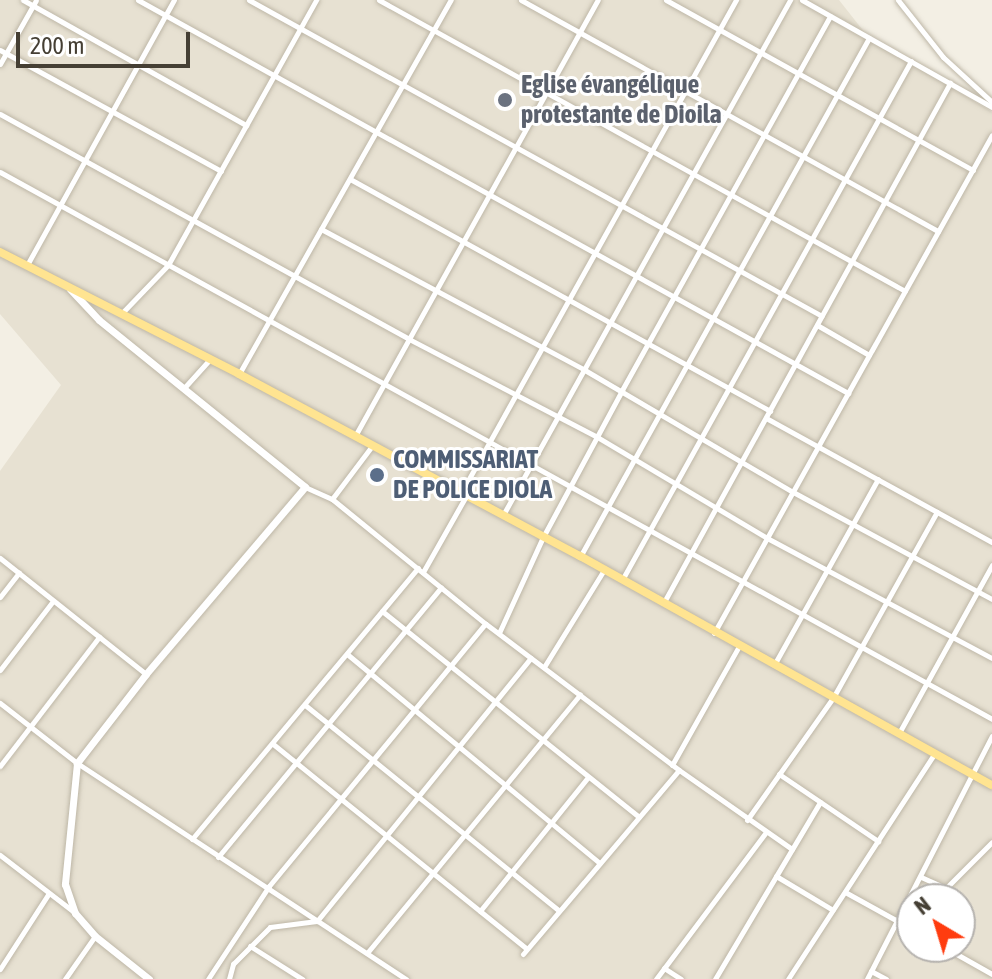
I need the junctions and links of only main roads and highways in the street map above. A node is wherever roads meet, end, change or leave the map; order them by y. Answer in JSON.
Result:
{"nodes":[{"id":1,"x":0,"y":252,"type":"edge"},
{"id":2,"x":992,"y":785,"type":"edge"}],
"edges":[{"from":1,"to":2,"type":"main road"}]}
